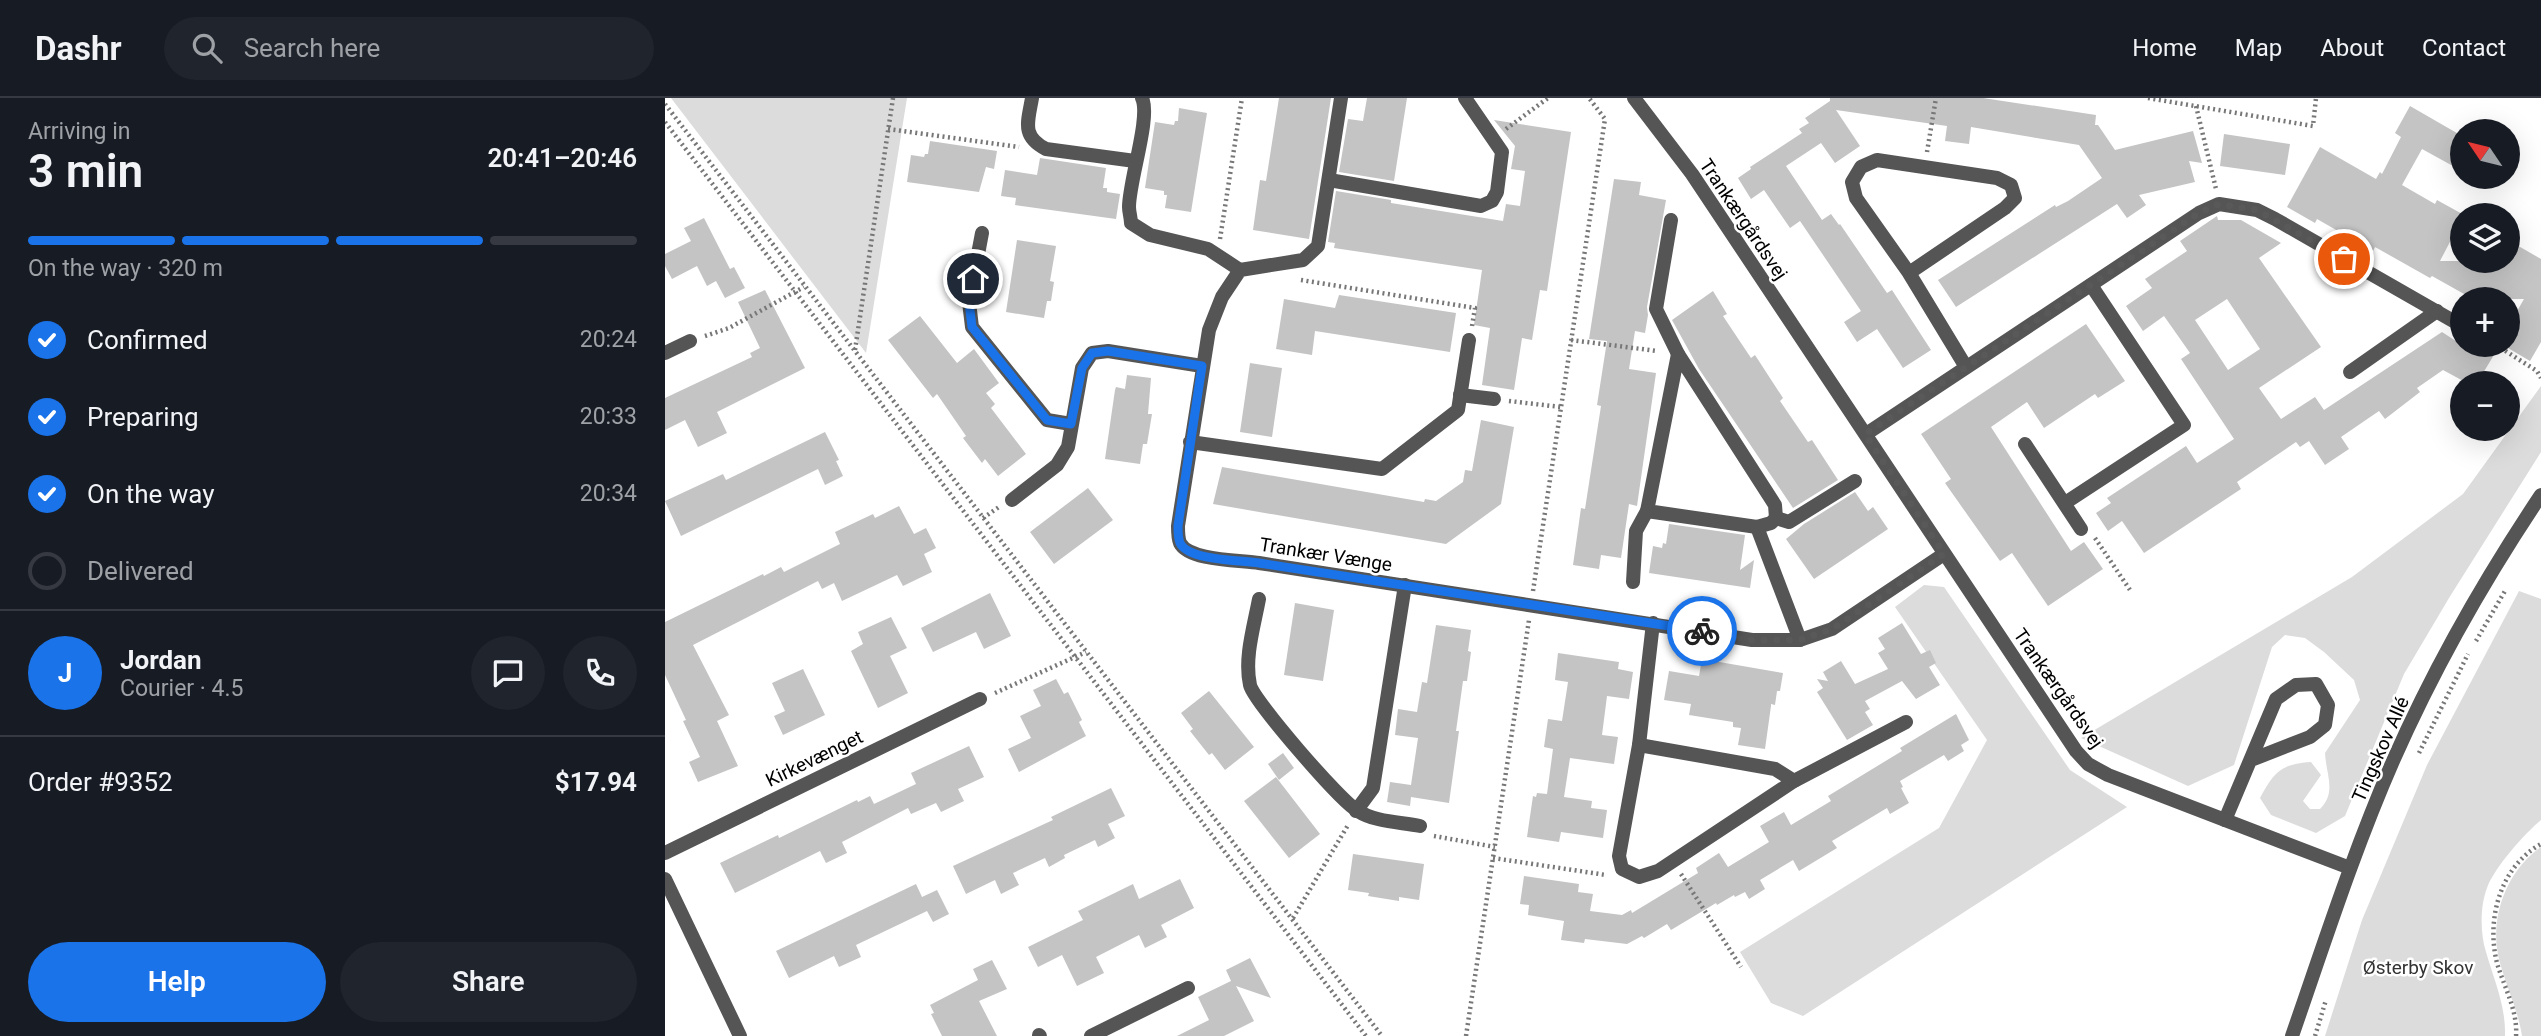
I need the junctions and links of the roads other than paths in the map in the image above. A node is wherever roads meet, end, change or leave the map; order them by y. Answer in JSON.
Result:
{"nodes":[{"id":1,"x":1032,"y":98,"type":"edge"},
{"id":2,"x":1142,"y":98,"type":"edge"},
{"id":3,"x":1341,"y":98,"type":"edge"},
{"id":4,"x":1465,"y":98,"type":"edge"},
{"id":5,"x":1634,"y":98,"type":"edge"},
{"id":6,"x":1135,"y":161,"type":"junction"},
{"id":7,"x":1329,"y":180,"type":"junction"},
{"id":8,"x":1671,"y":219,"type":"dead end"},
{"id":9,"x":982,"y":233,"type":"dead end"},
{"id":10,"x":1240,"y":270,"type":"junction"},
{"id":11,"x":1909,"y":273,"type":"junction"},
{"id":12,"x":2091,"y":285,"type":"junction"},
{"id":13,"x":2437,"y":311,"type":"junction"},
{"id":14,"x":2450,"y":319,"type":"edge"},
{"id":15,"x":1469,"y":340,"type":"road end"},
{"id":16,"x":690,"y":341,"type":"road end"},
{"id":17,"x":665,"y":354,"type":"edge"},
{"id":18,"x":1678,"y":354,"type":"junction"},
{"id":19,"x":1202,"y":366,"type":"junction"},
{"id":20,"x":1966,"y":367,"type":"junction"},
{"id":21,"x":2350,"y":372,"type":"dead end"},
{"id":22,"x":1460,"y":395,"type":"junction"},
{"id":23,"x":1494,"y":399,"type":"road end"},
{"id":24,"x":1071,"y":424,"type":"junction"},
{"id":25,"x":1865,"y":434,"type":"junction"},
{"id":26,"x":1190,"y":442,"type":"junction"},
{"id":27,"x":2025,"y":444,"type":"dead end"},
{"id":28,"x":1855,"y":481,"type":"dead end"},
{"id":29,"x":2541,"y":495,"type":"edge"},
{"id":30,"x":1011,"y":500,"type":"dead end"},
{"id":31,"x":2065,"y":503,"type":"junction"},
{"id":32,"x":1647,"y":511,"type":"junction"},
{"id":33,"x":1776,"y":518,"type":"junction"},
{"id":34,"x":1756,"y":527,"type":"junction"},
{"id":35,"x":2081,"y":529,"type":"road end"},
{"id":36,"x":1944,"y":554,"type":"junction"},
{"id":37,"x":1633,"y":582,"type":"dead end"},
{"id":38,"x":1405,"y":585,"type":"junction"},
{"id":39,"x":1259,"y":599,"type":"dead end"},
{"id":40,"x":1653,"y":623,"type":"junction"},
{"id":41,"x":1800,"y":640,"type":"junction"},
{"id":42,"x":980,"y":699,"type":"road end"},
{"id":43,"x":1906,"y":722,"type":"dead end"},
{"id":44,"x":1639,"y":745,"type":"junction"},
{"id":45,"x":2251,"y":760,"type":"junction"},
{"id":46,"x":1794,"y":781,"type":"junction"},
{"id":47,"x":1356,"y":811,"type":"junction"},
{"id":48,"x":2225,"y":820,"type":"junction"},
{"id":49,"x":1420,"y":826,"type":"road end"},
{"id":50,"x":665,"y":853,"type":"edge"},
{"id":51,"x":2350,"y":868,"type":"junction"},
{"id":52,"x":665,"y":879,"type":"edge"},
{"id":53,"x":1188,"y":988,"type":"dead end"},
{"id":54,"x":740,"y":1036,"type":"edge"},
{"id":55,"x":1091,"y":1036,"type":"edge"},
{"id":56,"x":2292,"y":1036,"type":"edge"}],
"edges":[{"from":1,"to":6,"type":"street"},
{"from":2,"to":6,"type":"street"},
{"from":3,"to":7,"type":"street"},
{"from":4,"to":7,"type":"street"},
{"from":5,"to":25,"type":"street","name":"Trankærgårdsvej"},
{"from":6,"to":10,"type":"street"},
{"from":7,"to":10,"type":"street"},
{"from":8,"to":18,"type":"street"},
{"from":9,"to":24,"type":"street"},
{"from":10,"to":19,"type":"street","name":"Trankær Vænge"},
{"from":11,"to":11,"type":"street"},
{"from":11,"to":20,"type":"street"},
{"from":12,"to":13,"type":"street"},
{"from":12,"to":20,"type":"street"},
{"from":12,"to":31,"type":"street"},
{"from":13,"to":14,"type":"street"},
{"from":13,"to":21,"type":"street"},
{"from":15,"to":22,"type":"street"},
{"from":16,"to":17,"type":"street"},
{"from":18,"to":32,"type":"street"},
{"from":18,"to":33,"type":"street"},
{"from":19,"to":24,"type":"street"},
{"from":19,"to":26,"type":"street","name":"Trankær Vænge"},
{"from":20,"to":25,"type":"street"},
{"from":22,"to":23,"type":"street"},
{"from":22,"to":26,"type":"street"},
{"from":24,"to":30,"type":"street"},
{"from":25,"to":36,"type":"street","name":"Trankærgårdsvej"},
{"from":26,"to":38,"type":"street","name":"Trankær Vænge"},
{"from":27,"to":31,"type":"street"},
{"from":28,"to":33,"type":"street"},
{"from":29,"to":51,"type":"street","name":"Tingskov Allé"},
{"from":31,"to":35,"type":"street"},
{"from":32,"to":34,"type":"street"},
{"from":32,"to":37,"type":"street"},
{"from":33,"to":34,"type":"street"},
{"from":34,"to":41,"type":"street"},
{"from":36,"to":41,"type":"street","name":"Trankær Vænge"},
{"from":36,"to":48,"type":"street","name":"Trankærgårdsvej"},
{"from":38,"to":40,"type":"street","name":"Trankær Vænge"},
{"from":38,"to":47,"type":"street","name":"Trankær Vænge"},
{"from":39,"to":47,"type":"street"},
{"from":40,"to":41,"type":"street","name":"Trankær Vænge"},
{"from":40,"to":44,"type":"street"},
{"from":42,"to":50,"type":"street","name":"Kirkevænget"},
{"from":43,"to":46,"type":"street"},
{"from":44,"to":46,"type":"street"},
{"from":44,"to":46,"type":"street"},
{"from":45,"to":45,"type":"street"},
{"from":45,"to":48,"type":"street"},
{"from":47,"to":49,"type":"street"},
{"from":48,"to":51,"type":"street","name":"Trankærgårdsvej"},
{"from":51,"to":56,"type":"street","name":"Tingskov Allé"},
{"from":52,"to":54,"type":"street"},
{"from":53,"to":55,"type":"street"}]}
